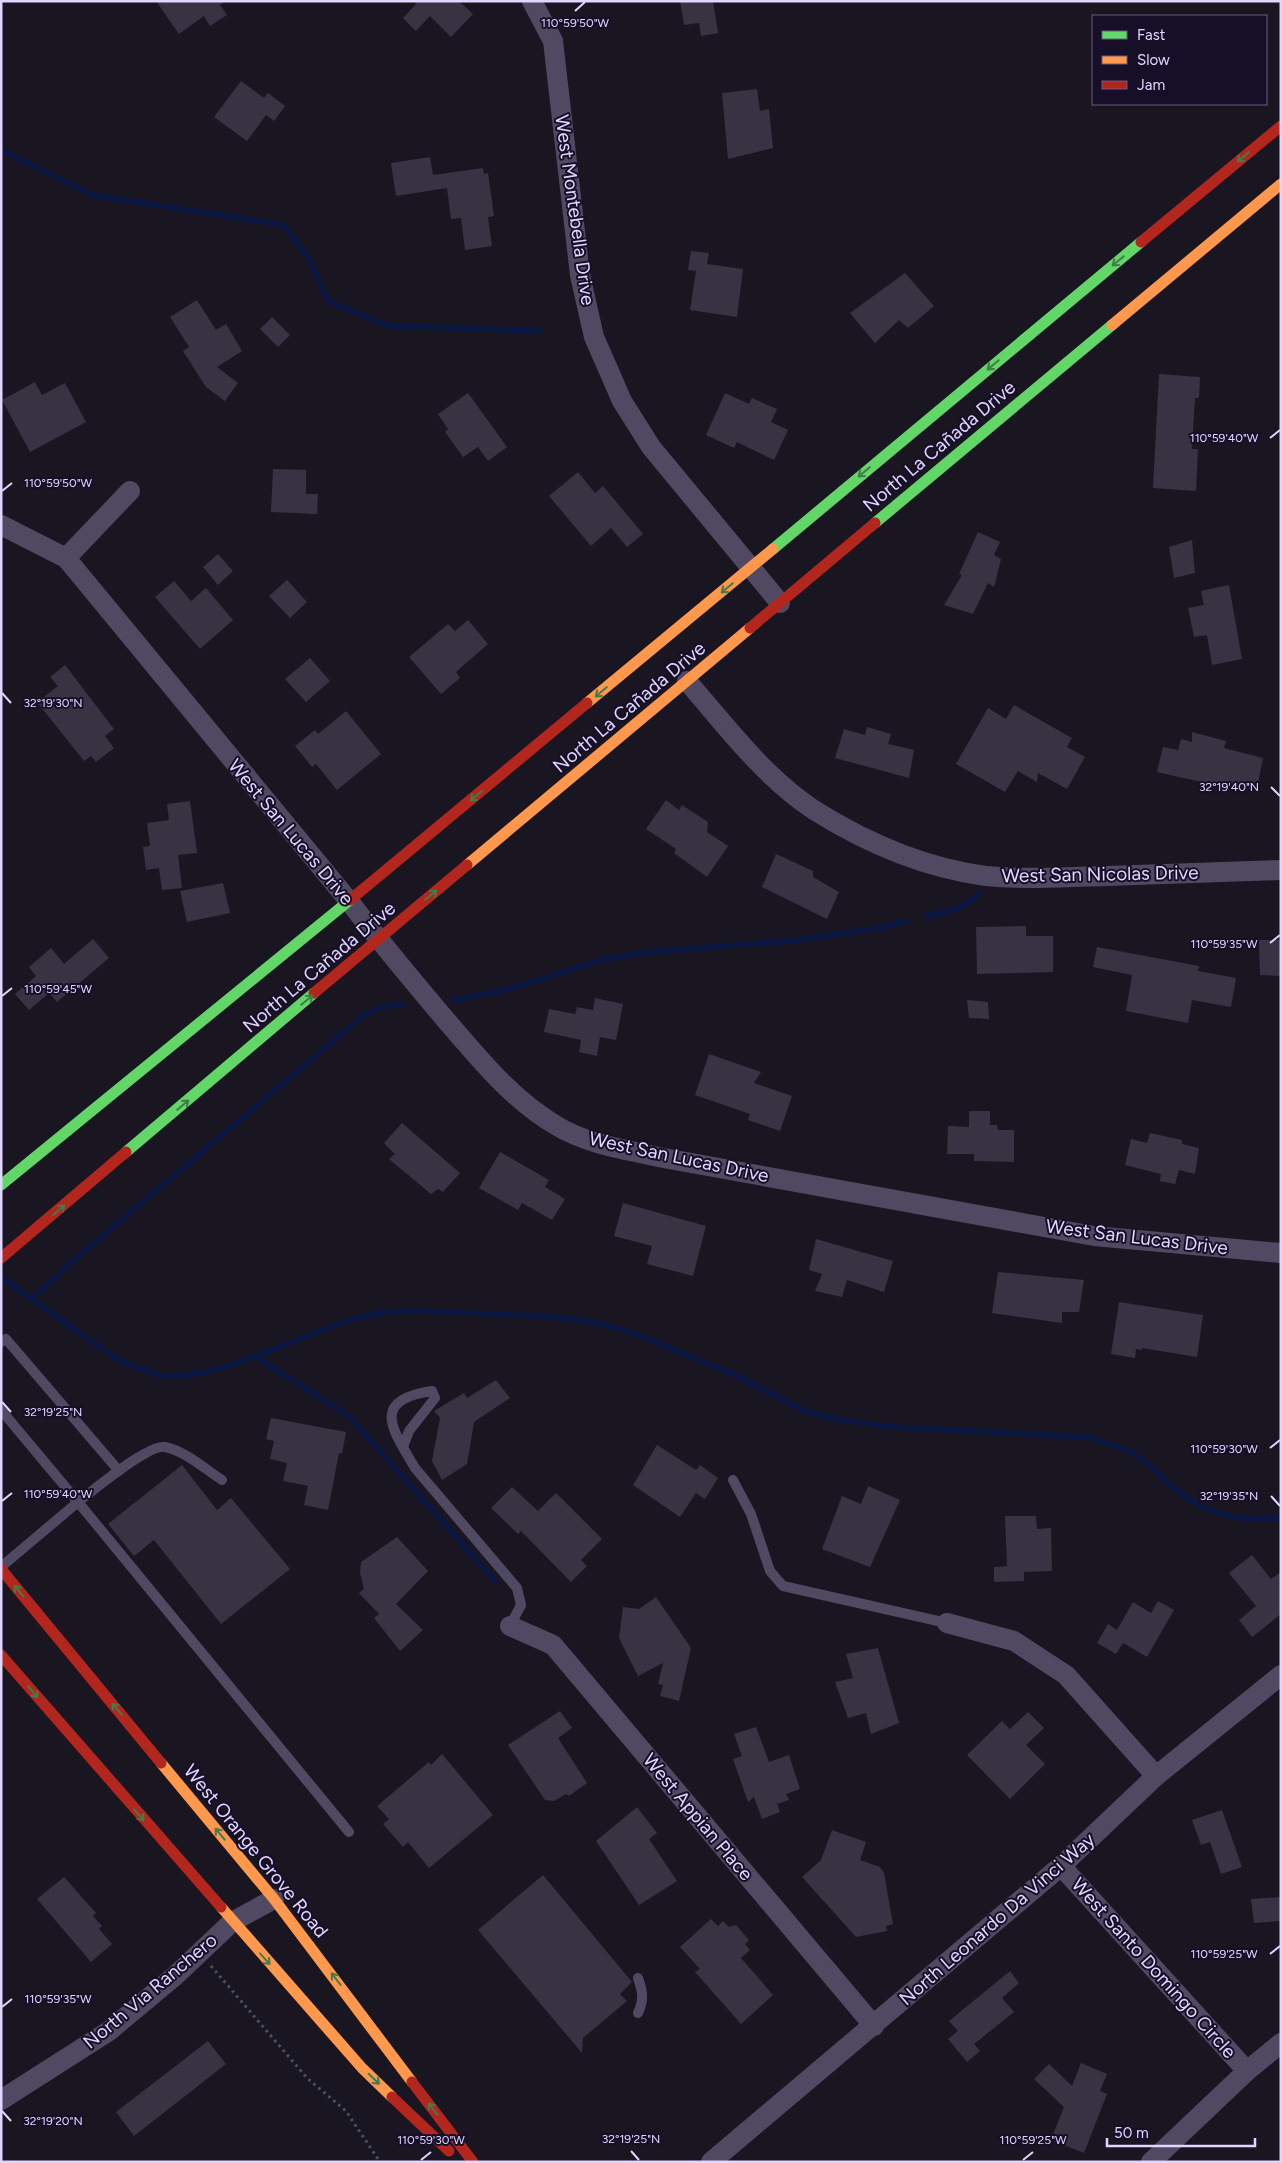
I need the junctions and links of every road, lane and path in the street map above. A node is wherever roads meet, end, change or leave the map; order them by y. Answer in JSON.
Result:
{"nodes":[{"id":1,"x":532,"y":1,"type":"edge"},
{"id":2,"x":1281,"y":126,"type":"edge"},
{"id":3,"x":1281,"y":184,"type":"edge"},
{"id":4,"x":130,"y":491,"type":"dead end"},
{"id":5,"x":1,"y":525,"type":"edge"},
{"id":6,"x":66,"y":558,"type":"junction"},
{"id":7,"x":750,"y":568,"type":"junction"},
{"id":8,"x":780,"y":603,"type":"junction"},
{"id":9,"x":688,"y":680,"type":"junction"},
{"id":10,"x":1281,"y":870,"type":"edge"},
{"id":11,"x":349,"y":901,"type":"junction"},
{"id":12,"x":378,"y":939,"type":"junction"},
{"id":13,"x":1,"y":1185,"type":"edge"},
{"id":14,"x":1281,"y":1253,"type":"edge"},
{"id":15,"x":1,"y":1258,"type":"edge"},
{"id":16,"x":1,"y":1342,"type":"edge"},
{"id":17,"x":1,"y":1410,"type":"edge"},
{"id":18,"x":403,"y":1447,"type":"junction"},
{"id":19,"x":120,"y":1471,"type":"junction"},
{"id":20,"x":222,"y":1480,"type":"dead end"},
{"id":21,"x":733,"y":1480,"type":"dead end"},
{"id":22,"x":78,"y":1502,"type":"junction"},
{"id":23,"x":1,"y":1568,"type":"edge"},
{"id":24,"x":948,"y":1622,"type":"joint"},
{"id":25,"x":510,"y":1626,"type":"joint"},
{"id":26,"x":1,"y":1654,"type":"edge"},
{"id":27,"x":1281,"y":1675,"type":"edge"},
{"id":28,"x":1156,"y":1776,"type":"junction"},
{"id":29,"x":349,"y":1832,"type":"dead end"},
{"id":30,"x":1061,"y":1866,"type":"junction"},
{"id":31,"x":274,"y":1899,"type":"junction"},
{"id":32,"x":232,"y":1922,"type":"junction"},
{"id":33,"x":210,"y":1964,"type":"dead end"},
{"id":34,"x":638,"y":1978,"type":"dead end"},
{"id":35,"x":638,"y":2013,"type":"dead end"},
{"id":36,"x":874,"y":2026,"type":"junction"},
{"id":37,"x":1281,"y":2044,"type":"edge"},
{"id":38,"x":1247,"y":2071,"type":"junction"},
{"id":39,"x":1,"y":2100,"type":"edge"},
{"id":40,"x":380,"y":2162,"type":"edge"},
{"id":41,"x":460,"y":2162,"type":"edge"},
{"id":42,"x":473,"y":2162,"type":"edge"},
{"id":43,"x":711,"y":2162,"type":"edge"},
{"id":44,"x":1151,"y":2162,"type":"edge"}],
"edges":[{"from":1,"to":7,"type":"street","name":"West Montebella Drive"},
{"from":2,"to":7,"type":"main road","name":"North La Cañada Drive","one_way":true},
{"from":3,"to":8,"type":"main road","name":"North La Cañada Drive"},
{"from":4,"to":6,"type":"street"},
{"from":5,"to":6,"type":"street","name":"West San Lucas Drive"},
{"from":6,"to":11,"type":"street","name":"West San Lucas Drive"},
{"from":7,"to":8,"type":"street","name":"West Montebella Drive"},
{"from":7,"to":11,"type":"main road","name":"North La Cañada Drive","one_way":true},
{"from":8,"to":9,"type":"main road","name":"North La Cañada Drive"},
{"from":9,"to":10,"type":"street","name":"West San Nicolas Drive"},
{"from":12,"to":9,"type":"main road","name":"North La Cañada Drive","one_way":true},
{"from":11,"to":12,"type":"street","name":"West San Lucas Drive"},
{"from":11,"to":13,"type":"main road","name":"North La Cañada Drive"},
{"from":12,"to":14,"type":"street","name":"West San Lucas Drive"},
{"from":15,"to":12,"type":"main road","name":"North La Cañada Drive","one_way":true},
{"from":16,"to":19,"type":"lane"},
{"from":17,"to":22,"type":"lane"},
{"from":18,"to":18,"type":"lane"},
{"from":18,"to":25,"type":"lane"},
{"from":19,"to":20,"type":"lane"},
{"from":19,"to":22,"type":"lane"},
{"from":21,"to":24,"type":"lane"},
{"from":22,"to":23,"type":"lane"},
{"from":22,"to":29,"type":"lane"},
{"from":31,"to":23,"type":"main road","name":"West Orange Grove Road","one_way":true},
{"from":24,"to":28,"type":"street"},
{"from":25,"to":36,"type":"street","name":"West Appian Place"},
{"from":26,"to":32,"type":"main road","one_way":true},
{"from":27,"to":28,"type":"street","name":"North Leonardo Da Vinci Way"},
{"from":28,"to":30,"type":"street","name":"North Leonardo Da Vinci Way"},
{"from":30,"to":36,"type":"street","name":"North Leonardo Da Vinci Way"},
{"from":30,"to":38,"type":"street","name":"West Santo Domingo Circle"},
{"from":31,"to":32,"type":"street","name":"North Via Ranchero"},
{"from":42,"to":31,"type":"main road","name":"West Orange Grove Road","one_way":true},
{"from":32,"to":39,"type":"street","name":"North Via Ranchero"},
{"from":32,"to":41,"type":"main road","one_way":true},
{"from":33,"to":40,"type":"path"},
{"from":34,"to":35,"type":"lane"},
{"from":36,"to":43,"type":"street","name":"North Leonardo Da Vinci Way"},
{"from":37,"to":38,"type":"street"},
{"from":38,"to":44,"type":"street"}]}
